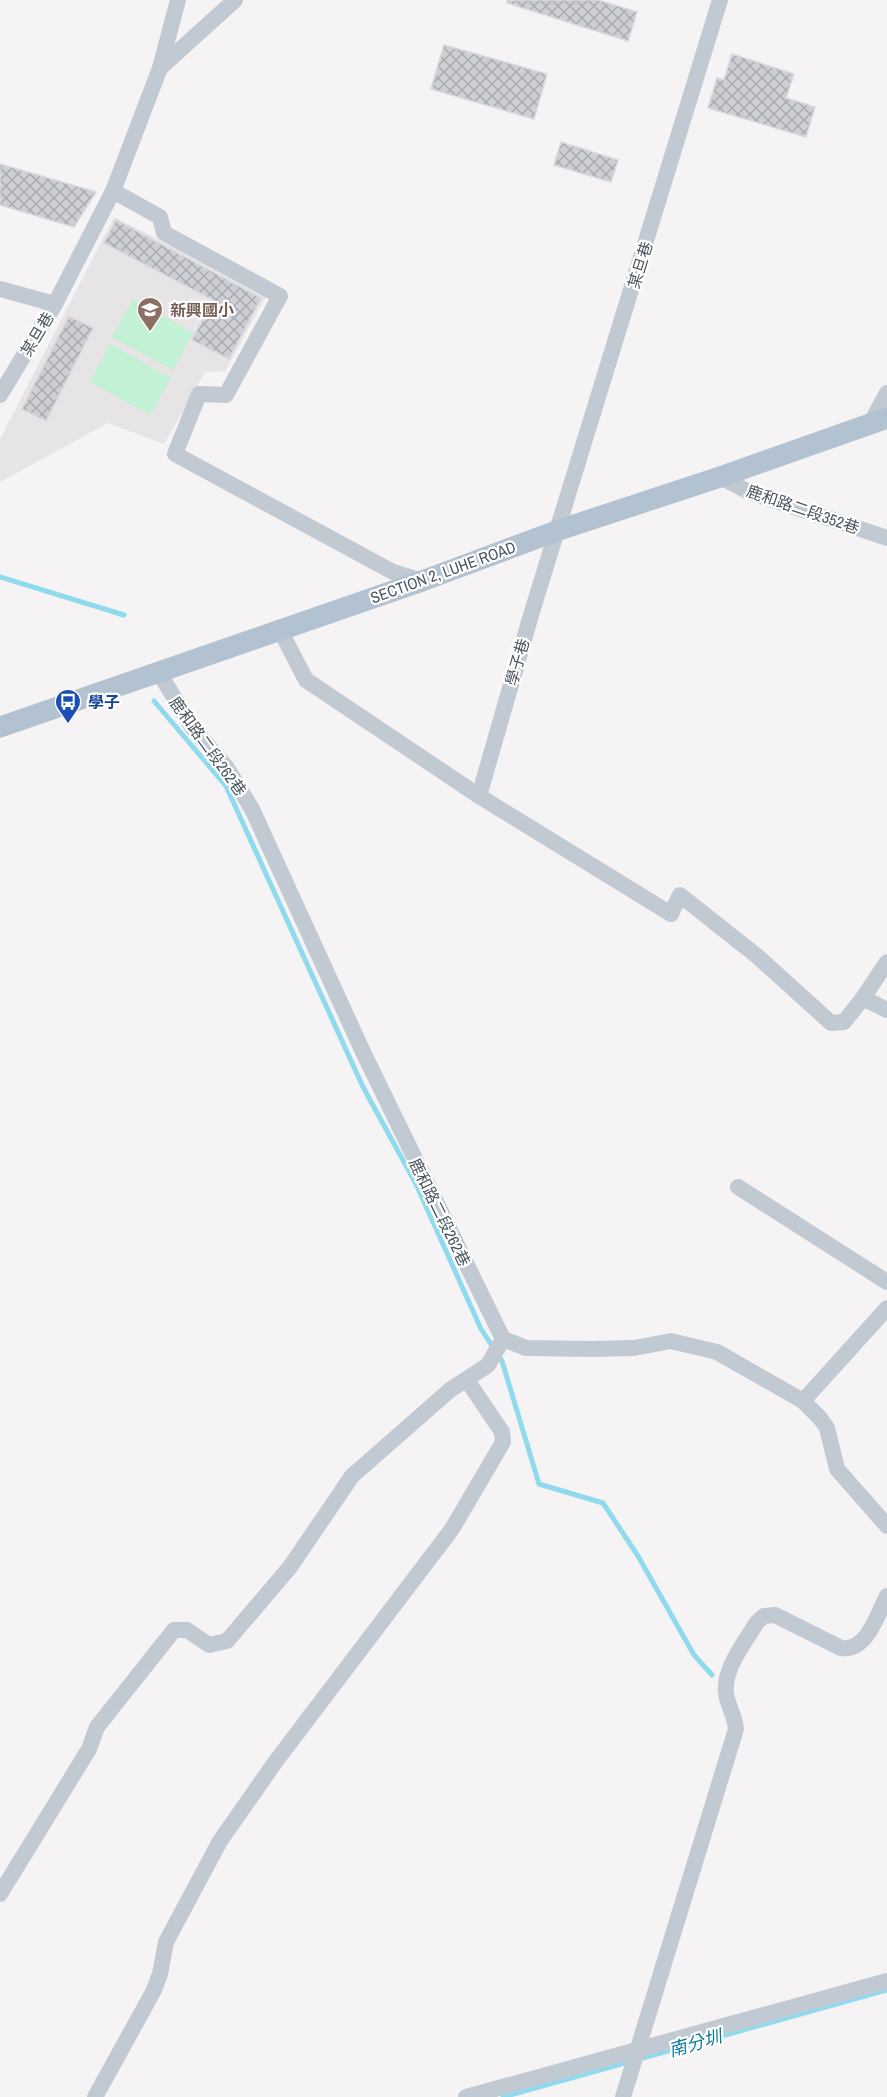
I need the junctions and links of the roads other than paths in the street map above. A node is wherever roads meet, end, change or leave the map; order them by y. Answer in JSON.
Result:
{"nodes":[{"id":1,"x":177,"y":0,"type":"edge"},
{"id":2,"x":235,"y":0,"type":"edge"},
{"id":3,"x":720,"y":0,"type":"edge"},
{"id":4,"x":160,"y":68,"type":"junction"},
{"id":5,"x":113,"y":191,"type":"junction"},
{"id":6,"x":0,"y":289,"type":"edge"},
{"id":7,"x":55,"y":304,"type":"junction"},
{"id":8,"x":887,"y":393,"type":"edge"},
{"id":9,"x":0,"y":395,"type":"edge"},
{"id":10,"x":878,"y":421,"type":"edge"},
{"id":11,"x":720,"y":477,"type":"junction"},
{"id":12,"x":559,"y":530,"type":"junction"},
{"id":13,"x":887,"y":538,"type":"edge"},
{"id":14,"x":422,"y":581,"type":"junction"},
{"id":15,"x":279,"y":628,"type":"junction"},
{"id":16,"x":158,"y":671,"type":"junction"},
{"id":17,"x":0,"y":727,"type":"edge"},
{"id":18,"x":479,"y":795,"type":"junction"},
{"id":19,"x":887,"y":962,"type":"edge"},
{"id":20,"x":863,"y":998,"type":"junction"},
{"id":21,"x":887,"y":1010,"type":"edge"},
{"id":22,"x":738,"y":1187,"type":"dead end"},
{"id":23,"x":887,"y":1282,"type":"edge"},
{"id":24,"x":887,"y":1308,"type":"edge"},
{"id":25,"x":503,"y":1339,"type":"junction"},
{"id":26,"x":467,"y":1380,"type":"junction"},
{"id":27,"x":803,"y":1401,"type":"junction"},
{"id":28,"x":887,"y":1526,"type":"edge"},
{"id":29,"x":887,"y":1596,"type":"edge"},
{"id":30,"x":0,"y":1894,"type":"edge"},
{"id":31,"x":887,"y":1981,"type":"edge"},
{"id":32,"x":638,"y":2049,"type":"junction"},
{"id":33,"x":95,"y":2097,"type":"edge"},
{"id":34,"x":466,"y":2097,"type":"edge"},
{"id":35,"x":623,"y":2097,"type":"edge"}],
"edges":[{"from":1,"to":4,"type":"street","name":"某旦巷"},
{"from":2,"to":4,"type":"street"},
{"from":3,"to":12,"type":"street","name":"某旦巷"},
{"from":4,"to":5,"type":"street","name":"某旦巷"},
{"from":5,"to":7,"type":"street","name":"某旦巷"},
{"from":5,"to":14,"type":"street"},
{"from":6,"to":7,"type":"street"},
{"from":7,"to":9,"type":"street","name":"某旦巷"},
{"from":8,"to":10,"type":"street"},
{"from":10,"to":11,"type":"main road","name":"SECTION 2, LUHE ROAD"},
{"from":11,"to":12,"type":"main road","name":"SECTION 2, LUHE ROAD"},
{"from":11,"to":13,"type":"street","name":"鹿和路二段352巷"},
{"from":12,"to":14,"type":"main road","name":"SECTION 2, LUHE ROAD"},
{"from":12,"to":18,"type":"street","name":"學子巷"},
{"from":14,"to":15,"type":"main road","name":"SECTION 2, LUHE ROAD"},
{"from":15,"to":16,"type":"main road","name":"SECTION 2, LUHE ROAD"},
{"from":15,"to":18,"type":"street"},
{"from":16,"to":17,"type":"main road","name":"SECTION 2, LUHE ROAD"},
{"from":16,"to":25,"type":"street","name":"鹿和路二段262巷"},
{"from":18,"to":20,"type":"street"},
{"from":19,"to":20,"type":"street"},
{"from":20,"to":21,"type":"street"},
{"from":22,"to":23,"type":"street"},
{"from":24,"to":27,"type":"street"},
{"from":25,"to":26,"type":"street"},
{"from":25,"to":27,"type":"street"},
{"from":26,"to":30,"type":"street"},
{"from":26,"to":33,"type":"street"},
{"from":27,"to":28,"type":"street"},
{"from":29,"to":32,"type":"street"},
{"from":31,"to":32,"type":"street"},
{"from":32,"to":34,"type":"street"},
{"from":32,"to":35,"type":"street"}]}
